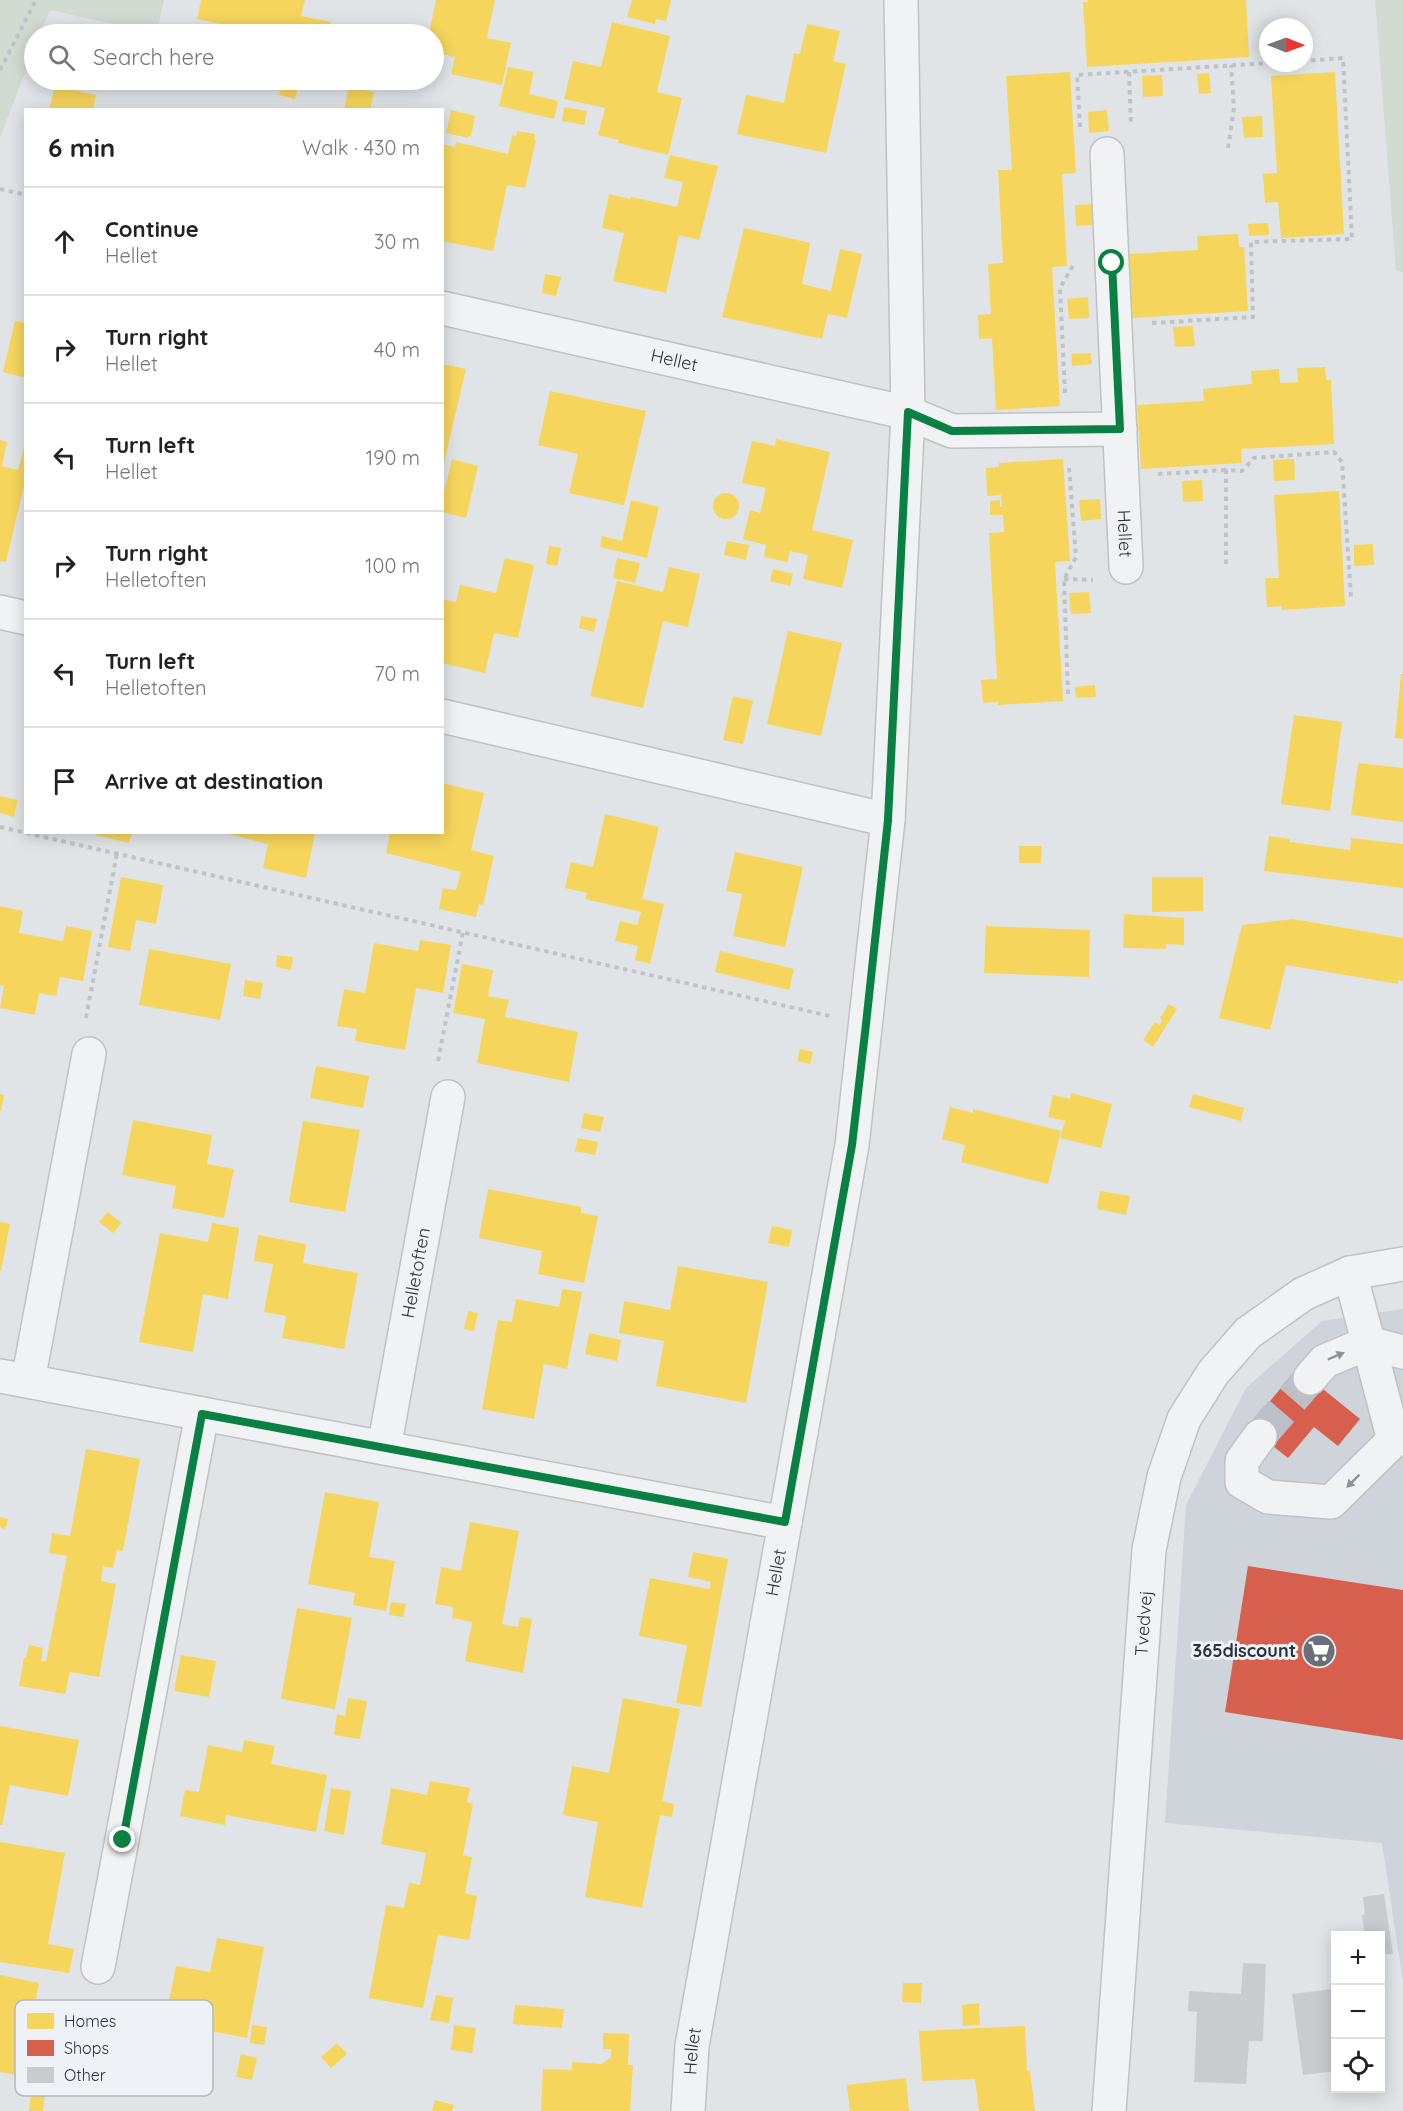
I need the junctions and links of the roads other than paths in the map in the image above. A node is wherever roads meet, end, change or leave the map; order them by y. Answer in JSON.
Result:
{"nodes":[{"id":1,"x":898,"y":1,"type":"edge"},
{"id":2,"x":1107,"y":154,"type":"dead end"},
{"id":3,"x":444,"y":308,"type":"edge"},
{"id":4,"x":908,"y":412,"type":"junction"},
{"id":5,"x":1120,"y":429,"type":"junction"},
{"id":6,"x":1126,"y":567,"type":"dead end"},
{"id":7,"x":0,"y":612,"type":"edge"},
{"id":8,"x":24,"y":618,"type":"edge"},
{"id":9,"x":444,"y":716,"type":"edge"},
{"id":10,"x":888,"y":820,"type":"junction"},
{"id":11,"x":89,"y":1054,"type":"road end"},
{"id":12,"x":447,"y":1097,"type":"road end"},
{"id":13,"x":1403,"y":1264,"type":"edge"},
{"id":14,"x":1350,"y":1273,"type":"junction"},
{"id":15,"x":1368,"y":1343,"type":"junction"},
{"id":16,"x":1403,"y":1352,"type":"edge"},
{"id":17,"x":1310,"y":1378,"type":"tunnel mouth"},
{"id":18,"x":14,"y":1379,"type":"edge"},
{"id":19,"x":202,"y":1414,"type":"junction"},
{"id":20,"x":1260,"y":1436,"type":"tunnel mouth"},
{"id":21,"x":1399,"y":1439,"type":"edge"},
{"id":22,"x":384,"y":1448,"type":"junction"},
{"id":23,"x":785,"y":1522,"type":"junction"},
{"id":24,"x":98,"y":1967,"type":"dead end"},
{"id":25,"x":688,"y":2111,"type":"edge"},
{"id":26,"x":1108,"y":2111,"type":"edge"}],
"edges":[{"from":1,"to":4,"type":"street","name":"Hellet"},
{"from":2,"to":5,"type":"street","name":"Hellet"},
{"from":3,"to":4,"type":"street","name":"Hellet"},
{"from":4,"to":5,"type":"street","name":"Hellet"},
{"from":4,"to":10,"type":"street","name":"Hellet"},
{"from":5,"to":6,"type":"street","name":"Hellet"},
{"from":7,"to":8,"type":"street"},
{"from":9,"to":10,"type":"street"},
{"from":10,"to":23,"type":"street","name":"Hellet"},
{"from":11,"to":18,"type":"street"},
{"from":12,"to":22,"type":"street","name":"Helletoften"},
{"from":13,"to":14,"type":"street","name":"Tvedvej"},
{"from":14,"to":15,"type":"street"},
{"from":14,"to":26,"type":"street","name":"Tvedvej"},
{"from":15,"to":16,"type":"street"},
{"from":17,"to":15,"type":"street","one_way":true},
{"from":15,"to":21,"type":"street"},
{"from":18,"to":19,"type":"street"},
{"from":19,"to":22,"type":"street"},
{"from":19,"to":24,"type":"street"},
{"from":21,"to":20,"type":"street","one_way":true},
{"from":22,"to":23,"type":"street"},
{"from":23,"to":25,"type":"street","name":"Hellet"}]}
